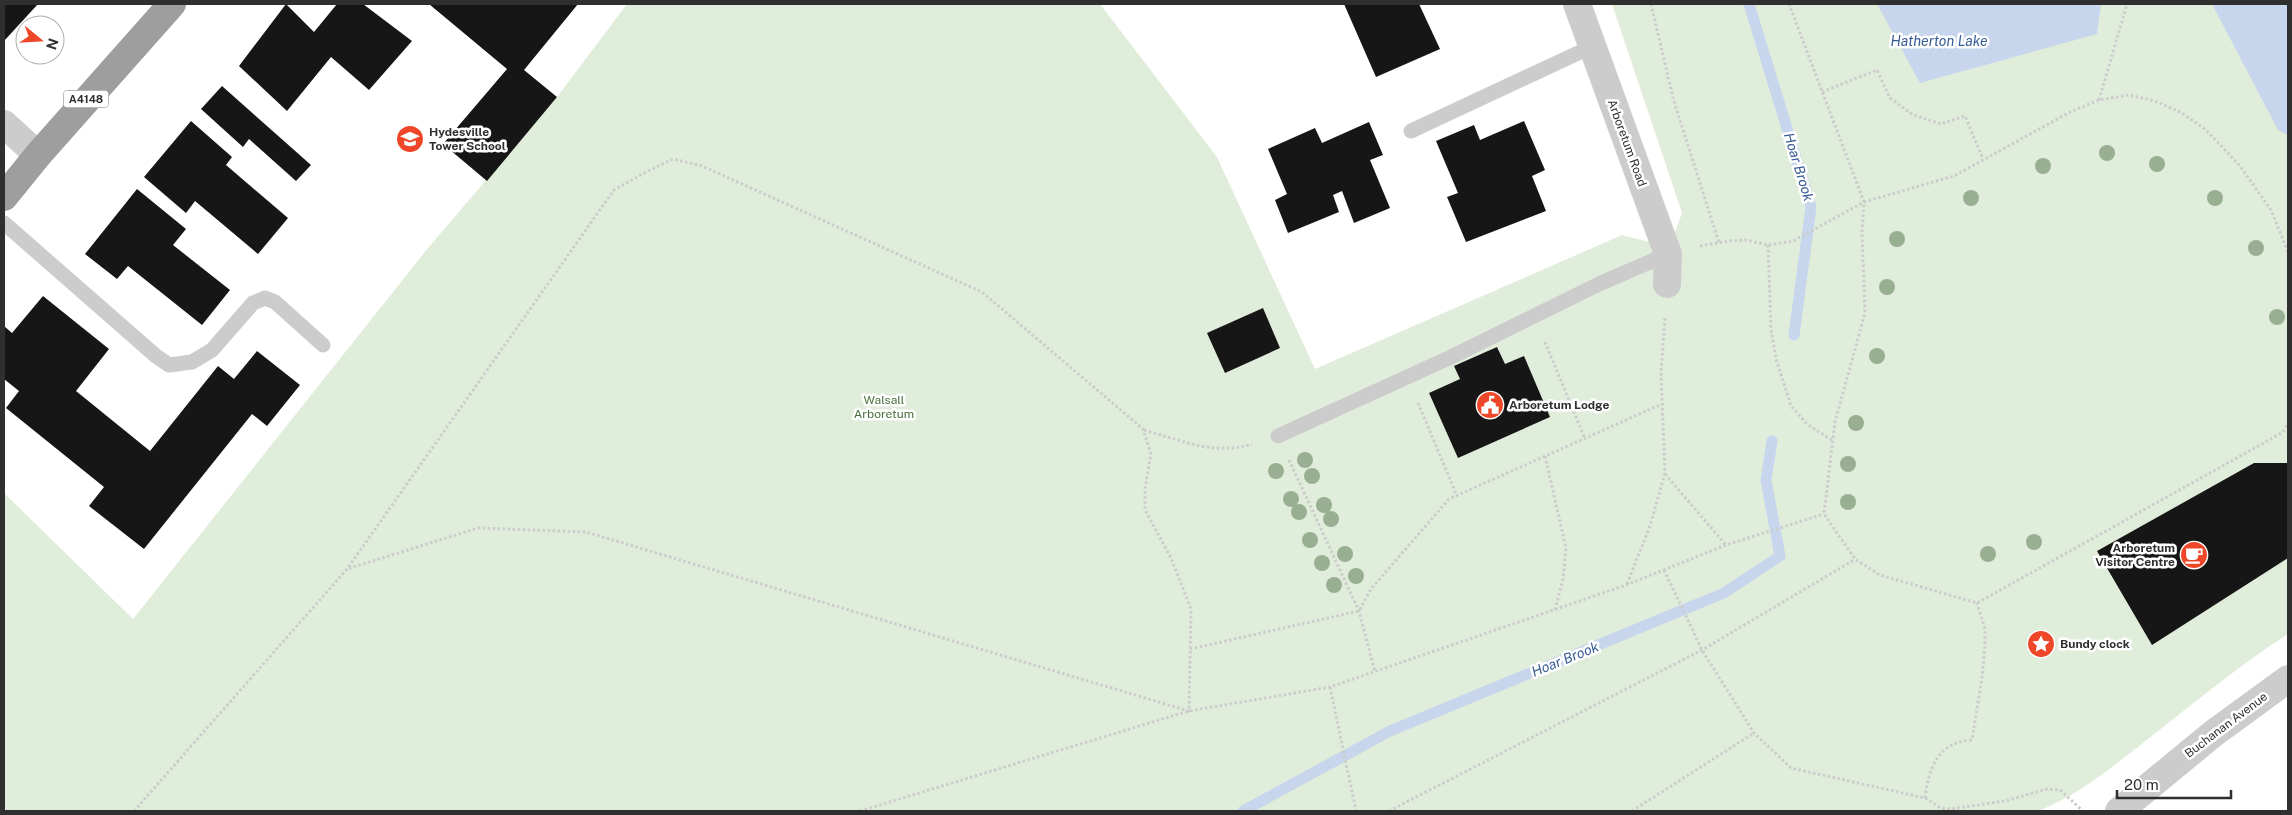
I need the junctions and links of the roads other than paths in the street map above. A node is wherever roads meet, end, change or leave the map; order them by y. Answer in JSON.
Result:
{"nodes":[{"id":1,"x":172,"y":4,"type":"edge"},
{"id":2,"x":1577,"y":4,"type":"edge"},
{"id":3,"x":1591,"y":47,"type":"junction"},
{"id":4,"x":4,"y":124,"type":"edge"},
{"id":5,"x":1411,"y":131,"type":"dead end"},
{"id":6,"x":38,"y":155,"type":"junction"},
{"id":7,"x":4,"y":197,"type":"edge"},
{"id":8,"x":4,"y":223,"type":"edge"},
{"id":9,"x":1668,"y":254,"type":"junction"},
{"id":10,"x":1667,"y":284,"type":"road end"},
{"id":11,"x":323,"y":345,"type":"dead end"},
{"id":12,"x":1278,"y":436,"type":"road end"},
{"id":13,"x":2288,"y":679,"type":"edge"},
{"id":14,"x":2118,"y":811,"type":"edge"}],
"edges":[{"from":1,"to":6,"type":"highway","number":"A4148"},
{"from":2,"to":3,"type":"street","name":"Arboretum Road"},
{"from":3,"to":5,"type":"lane"},
{"from":3,"to":9,"type":"street","name":"Arboretum Road"},
{"from":4,"to":6,"type":"street"},
{"from":6,"to":7,"type":"highway","number":"A4148"},
{"from":8,"to":11,"type":"lane"},
{"from":9,"to":10,"type":"street","name":"Arboretum Road"},
{"from":9,"to":12,"type":"lane"},
{"from":13,"to":14,"type":"street","name":"Buchanan Avenue"}]}
